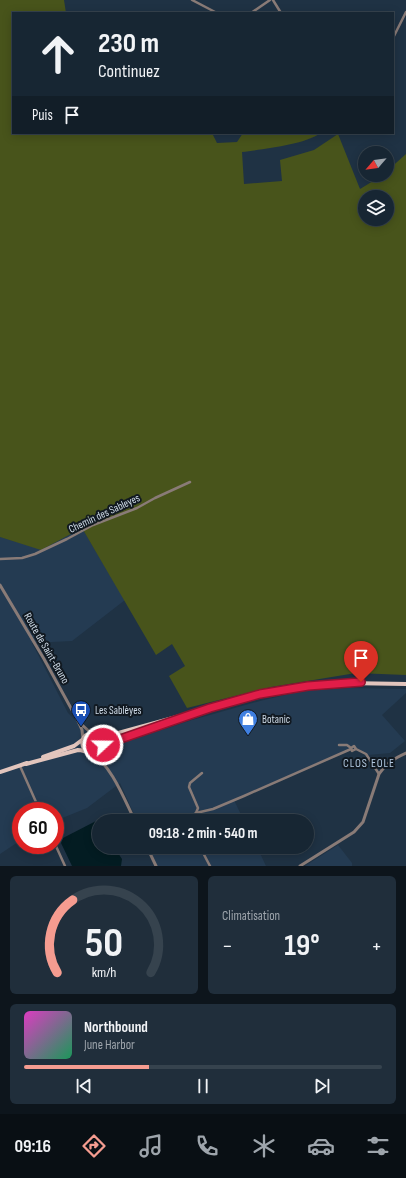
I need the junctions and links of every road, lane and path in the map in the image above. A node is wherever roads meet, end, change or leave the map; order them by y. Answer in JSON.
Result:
{"nodes":[{"id":1,"x":192,"y":0,"type":"edge"},
{"id":2,"x":270,"y":0,"type":"edge"},
{"id":3,"x":273,"y":0,"type":"edge"},
{"id":4,"x":215,"y":12,"type":"edge"},
{"id":5,"x":252,"y":12,"type":"edge"},
{"id":6,"x":280,"y":12,"type":"edge"},
{"id":7,"x":406,"y":12,"type":"edge"},
{"id":8,"x":394,"y":36,"type":"edge"},
{"id":9,"x":190,"y":482,"type":"dead end"},
{"id":10,"x":0,"y":559,"type":"edge"},
{"id":11,"x":0,"y":585,"type":"edge"},
{"id":12,"x":406,"y":684,"type":"edge"},
{"id":13,"x":210,"y":708,"type":"junction"},
{"id":14,"x":78,"y":721,"type":"junction"},
{"id":15,"x":92,"y":734,"type":"junction"},
{"id":16,"x":98,"y":736,"type":"junction"},
{"id":17,"x":83,"y":740,"type":"junction"},
{"id":18,"x":339,"y":745,"type":"dead end"},
{"id":19,"x":100,"y":748,"type":"junction"},
{"id":20,"x":350,"y":749,"type":"junction"},
{"id":21,"x":85,"y":750,"type":"junction"},
{"id":22,"x":91,"y":753,"type":"junction"},
{"id":23,"x":406,"y":753,"type":"edge"},
{"id":24,"x":26,"y":764,"type":"junction"},
{"id":25,"x":20,"y":766,"type":"junction"},
{"id":26,"x":106,"y":766,"type":"junction"},
{"id":27,"x":0,"y":772,"type":"edge"},
{"id":28,"x":202,"y":773,"type":"dead end"},
{"id":29,"x":379,"y":774,"type":"junction"},
{"id":30,"x":36,"y":802,"type":"edge"},
{"id":31,"x":196,"y":813,"type":"joint"},
{"id":32,"x":131,"y":814,"type":"edge"},
{"id":33,"x":60,"y":854,"type":"edge"},
{"id":34,"x":150,"y":854,"type":"edge"},
{"id":35,"x":204,"y":854,"type":"edge"},
{"id":36,"x":156,"y":865,"type":"edge"},
{"id":37,"x":65,"y":866,"type":"edge"},
{"id":38,"x":151,"y":866,"type":"edge"},
{"id":39,"x":210,"y":866,"type":"edge"},
{"id":40,"x":300,"y":866,"type":"edge"}],
"edges":[{"from":1,"to":4,"type":"street"},
{"from":2,"to":5,"type":"street"},
{"from":3,"to":6,"type":"street"},
{"from":7,"to":8,"type":"street"},
{"from":9,"to":10,"type":"street","name":"Chemin des Sableyes"},
{"from":11,"to":14,"type":"street","name":"Route de Saint-Bruno"},
{"from":12,"to":13,"type":"main road"},
{"from":13,"to":16,"type":"main road"},
{"from":13,"to":19,"type":"main road"},
{"from":14,"to":15,"type":"street"},
{"from":14,"to":17,"type":"street"},
{"from":15,"to":16,"type":"main road"},
{"from":15,"to":17,"type":"main road"},
{"from":16,"to":19,"type":"main road"},
{"from":17,"to":21,"type":"main road"},
{"from":17,"to":24,"type":"main road"},
{"from":18,"to":20,"type":"street"},
{"from":19,"to":22,"type":"main road"},
{"from":19,"to":26,"type":"street"},
{"from":20,"to":29,"type":"street"},
{"from":20,"to":31,"type":"street"},
{"from":21,"to":22,"type":"main road"},
{"from":21,"to":24,"type":"main road"},
{"from":22,"to":26,"type":"street"},
{"from":23,"to":29,"type":"street"},
{"from":24,"to":25,"type":"main road"},
{"from":25,"to":27,"type":"main road"},
{"from":25,"to":30,"type":"street"},
{"from":26,"to":32,"type":"street"},
{"from":28,"to":31,"type":"street"},
{"from":29,"to":40,"type":"street"},
{"from":33,"to":37,"type":"street"},
{"from":34,"to":36,"type":"street"},
{"from":35,"to":39,"type":"street"},
{"from":36,"to":38,"type":"street"}]}
